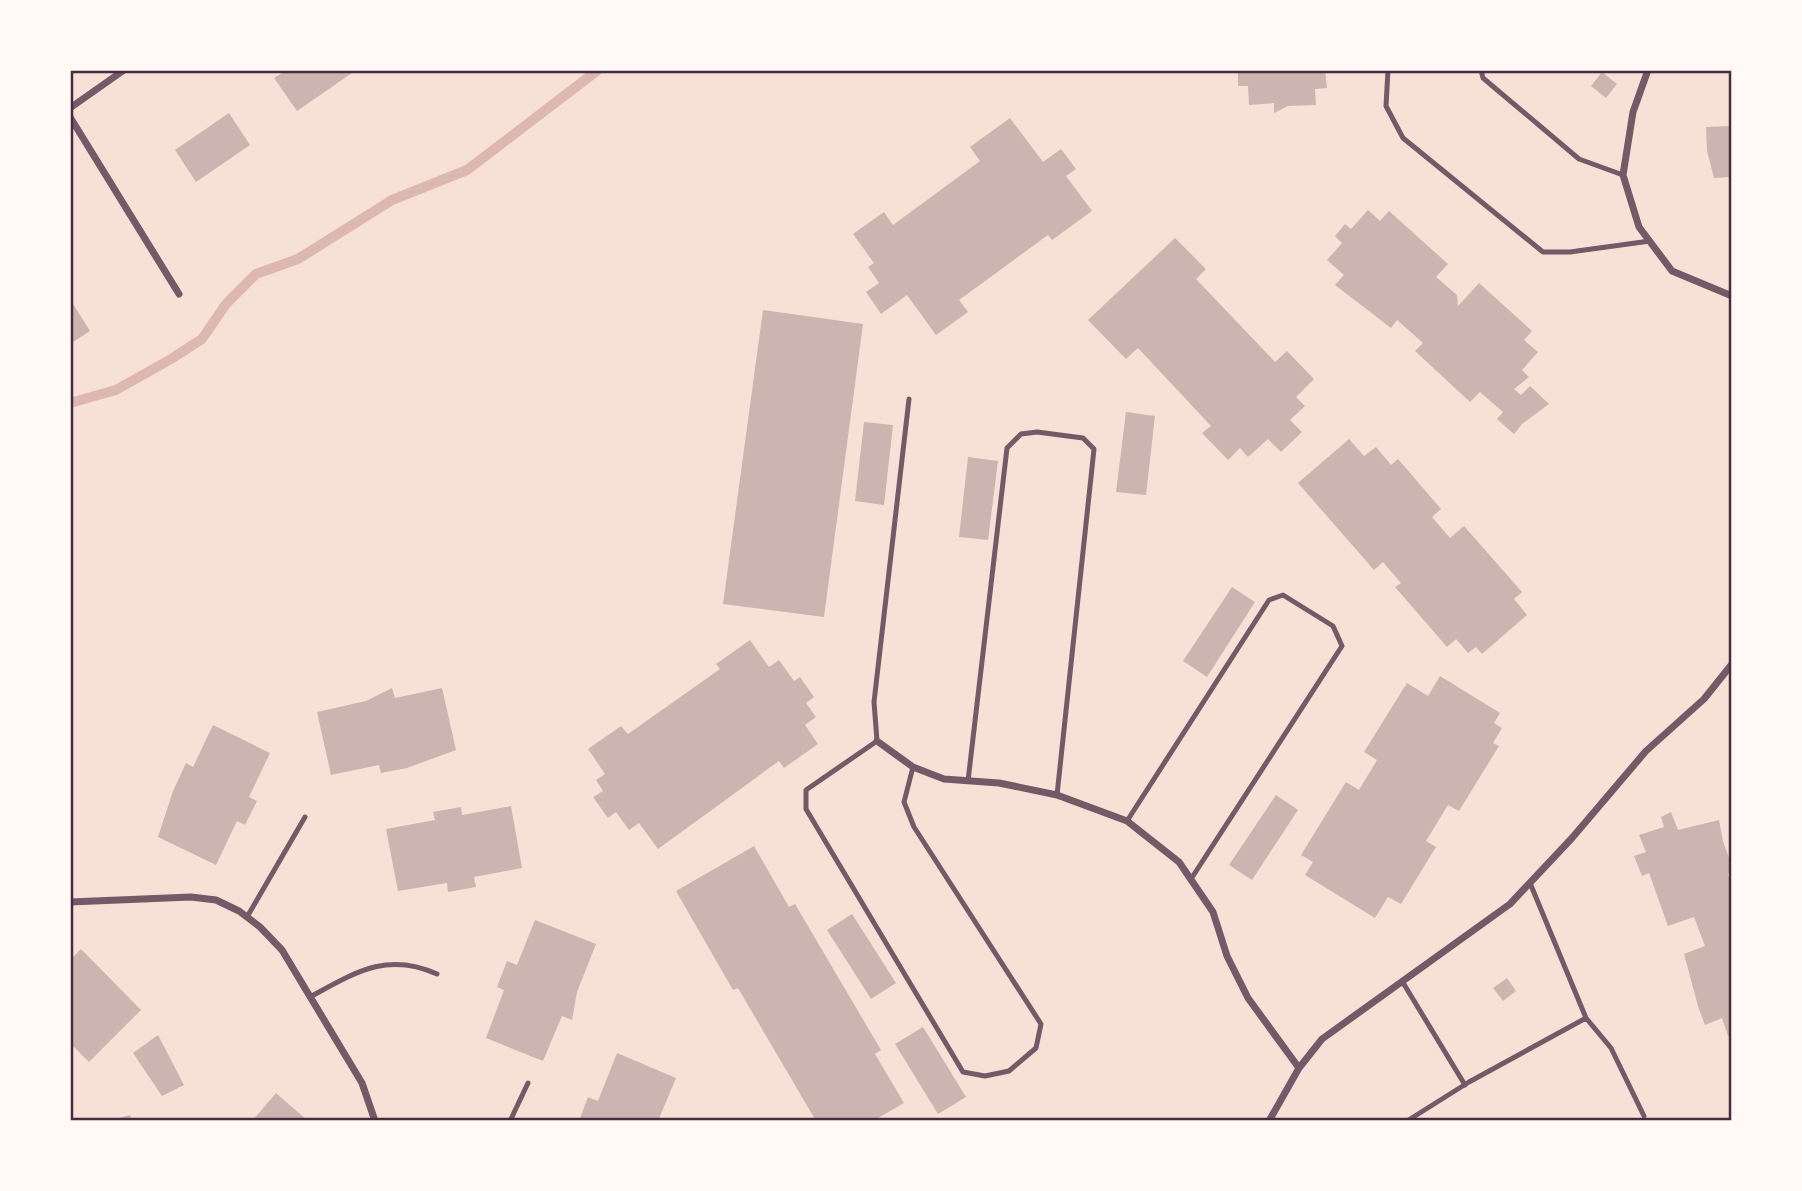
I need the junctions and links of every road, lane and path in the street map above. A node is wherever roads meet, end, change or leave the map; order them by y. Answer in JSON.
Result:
{"nodes":[{"id":1,"x":124,"y":70,"type":"edge"},
{"id":2,"x":1388,"y":70,"type":"edge"},
{"id":3,"x":1481,"y":70,"type":"edge"},
{"id":4,"x":1648,"y":70,"type":"edge"},
{"id":5,"x":70,"y":108,"type":"edge"},
{"id":6,"x":70,"y":117,"type":"edge"},
{"id":7,"x":1623,"y":175,"type":"junction"},
{"id":8,"x":1650,"y":241,"type":"junction"},
{"id":9,"x":178,"y":294,"type":"dead end"},
{"id":10,"x":1732,"y":296,"type":"edge"},
{"id":11,"x":909,"y":399,"type":"dead end"},
{"id":12,"x":1732,"y":664,"type":"edge"},
{"id":13,"x":877,"y":741,"type":"junction"},
{"id":14,"x":913,"y":767,"type":"junction"},
{"id":15,"x":968,"y":781,"type":"junction"},
{"id":16,"x":1056,"y":794,"type":"junction"},
{"id":17,"x":305,"y":817,"type":"dead end"},
{"id":18,"x":1126,"y":821,"type":"junction"},
{"id":19,"x":1191,"y":879,"type":"junction"},
{"id":20,"x":1530,"y":883,"type":"junction"},
{"id":21,"x":70,"y":902,"type":"edge"},
{"id":22,"x":247,"y":917,"type":"junction"},
{"id":23,"x":437,"y":974,"type":"dead end"},
{"id":24,"x":1402,"y":981,"type":"junction"},
{"id":25,"x":310,"y":997,"type":"junction"},
{"id":26,"x":1586,"y":1018,"type":"junction"},
{"id":27,"x":1299,"y":1068,"type":"junction"},
{"id":28,"x":528,"y":1083,"type":"dead end"},
{"id":29,"x":1465,"y":1085,"type":"junction"},
{"id":30,"x":1644,"y":1116,"type":"dead end"},
{"id":31,"x":375,"y":1121,"type":"edge"},
{"id":32,"x":510,"y":1121,"type":"edge"},
{"id":33,"x":1269,"y":1121,"type":"edge"},
{"id":34,"x":1407,"y":1121,"type":"edge"}],
"edges":[{"from":1,"to":5,"type":"street"},
{"from":2,"to":8,"type":"lane"},
{"from":3,"to":7,"type":"lane"},
{"from":4,"to":7,"type":"street"},
{"from":6,"to":9,"type":"street"},
{"from":7,"to":8,"type":"street"},
{"from":8,"to":10,"type":"street"},
{"from":11,"to":13,"type":"lane"},
{"from":12,"to":20,"type":"street"},
{"from":13,"to":14,"type":"street"},
{"from":13,"to":14,"type":"lane"},
{"from":14,"to":15,"type":"street"},
{"from":15,"to":16,"type":"street"},
{"from":15,"to":16,"type":"lane"},
{"from":16,"to":18,"type":"street"},
{"from":17,"to":22,"type":"lane"},
{"from":18,"to":19,"type":"street"},
{"from":18,"to":19,"type":"lane"},
{"from":19,"to":27,"type":"street"},
{"from":20,"to":24,"type":"street"},
{"from":20,"to":26,"type":"lane"},
{"from":21,"to":22,"type":"street"},
{"from":22,"to":25,"type":"street"},
{"from":23,"to":25,"type":"lane"},
{"from":24,"to":27,"type":"street"},
{"from":24,"to":29,"type":"lane"},
{"from":25,"to":31,"type":"street"},
{"from":26,"to":29,"type":"lane"},
{"from":26,"to":30,"type":"lane"},
{"from":27,"to":33,"type":"street"},
{"from":28,"to":32,"type":"lane"},
{"from":29,"to":34,"type":"lane"}]}
